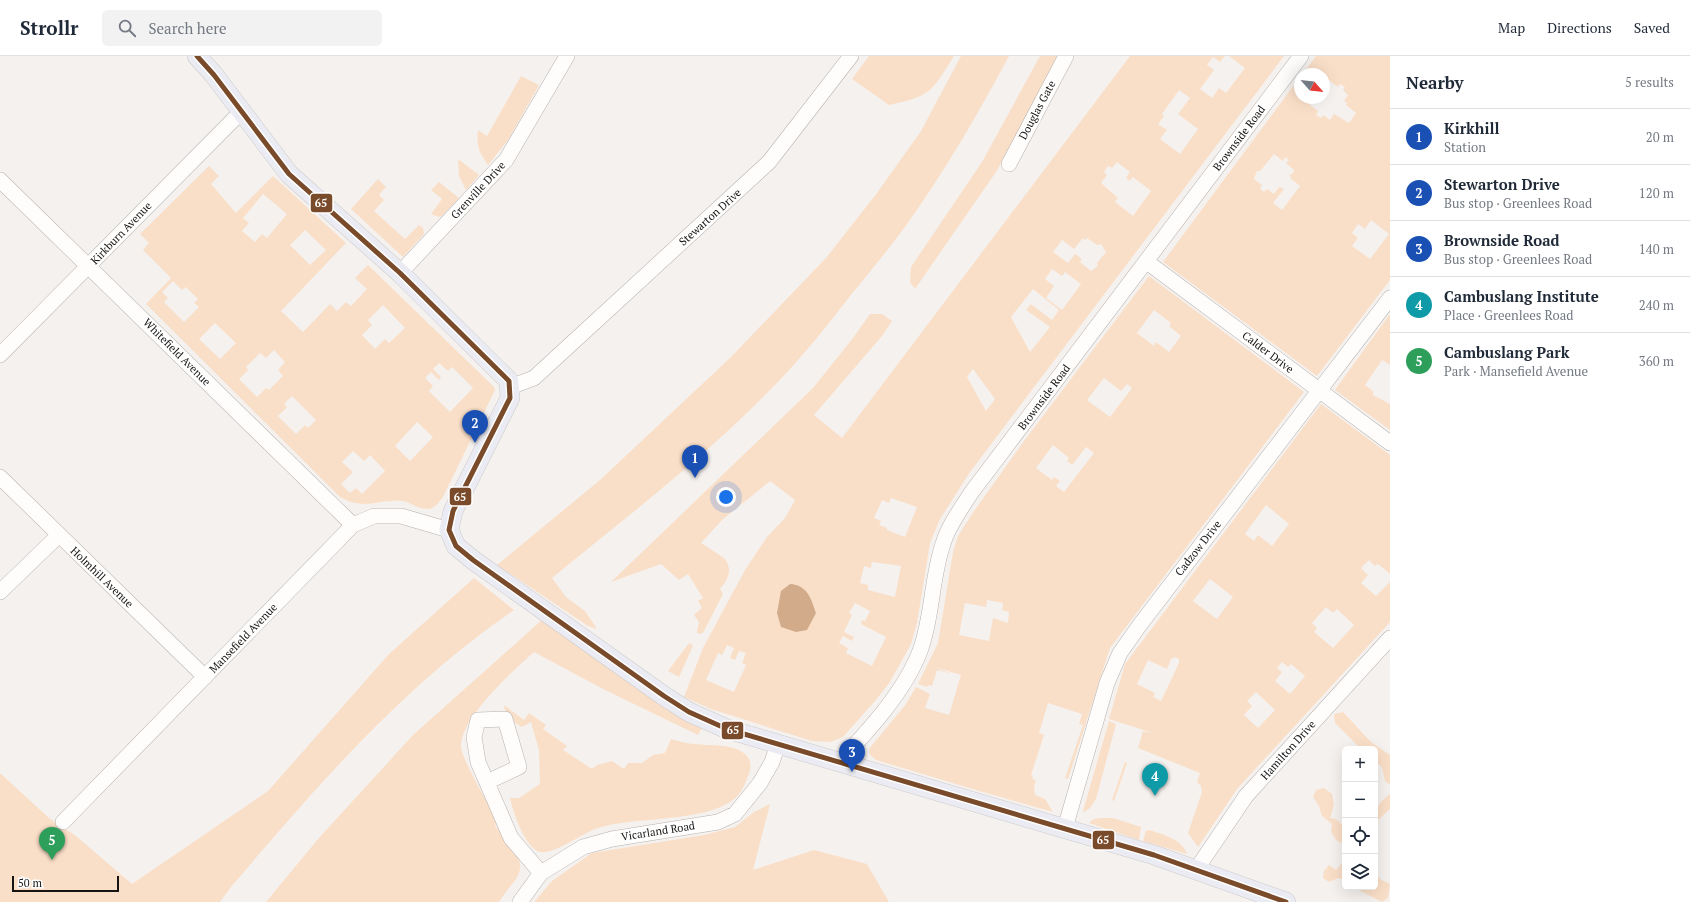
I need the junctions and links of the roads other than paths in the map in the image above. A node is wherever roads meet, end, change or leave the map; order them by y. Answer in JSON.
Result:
{"nodes":[{"id":1,"x":197,"y":56,"type":"edge"},
{"id":2,"x":567,"y":56,"type":"edge"},
{"id":3,"x":852,"y":56,"type":"edge"},
{"id":4,"x":1066,"y":56,"type":"edge"},
{"id":5,"x":1301,"y":56,"type":"edge"},
{"id":6,"x":242,"y":111,"type":"junction"},
{"id":7,"x":1009,"y":164,"type":"dead end"},
{"id":8,"x":0,"y":180,"type":"edge"},
{"id":9,"x":1147,"y":262,"type":"junction"},
{"id":10,"x":89,"y":266,"type":"junction"},
{"id":11,"x":400,"y":273,"type":"junction"},
{"id":12,"x":1390,"y":298,"type":"edge"},
{"id":13,"x":0,"y":356,"type":"edge"},
{"id":14,"x":510,"y":387,"type":"junction"},
{"id":15,"x":1320,"y":391,"type":"junction"},
{"id":16,"x":1390,"y":443,"type":"edge"},
{"id":17,"x":0,"y":476,"type":"edge"},
{"id":18,"x":353,"y":525,"type":"junction"},
{"id":19,"x":449,"y":530,"type":"junction"},
{"id":20,"x":58,"y":535,"type":"junction"},
{"id":21,"x":0,"y":592,"type":"edge"},
{"id":22,"x":1390,"y":638,"type":"edge"},
{"id":23,"x":205,"y":677,"type":"junction"},
{"id":24,"x":778,"y":744,"type":"junction"},
{"id":25,"x":840,"y":761,"type":"junction"},
{"id":26,"x":487,"y":782,"type":"dead end"},
{"id":27,"x":63,"y":822,"type":"dead end"},
{"id":28,"x":1065,"y":828,"type":"junction"},
{"id":29,"x":1196,"y":870,"type":"junction"},
{"id":30,"x":541,"y":873,"type":"junction"},
{"id":31,"x":520,"y":902,"type":"edge"},
{"id":32,"x":1286,"y":902,"type":"edge"}],
"edges":[{"from":1,"to":6,"type":"main road"},
{"from":2,"to":11,"type":"street","name":"Grenville Drive"},
{"from":3,"to":14,"type":"street","name":"Stewarton Drive"},
{"from":4,"to":7,"type":"street","name":"Douglas Gate"},
{"from":5,"to":9,"type":"street","name":"Brownside Road"},
{"from":6,"to":10,"type":"street","name":"Kirkburn Avenue"},
{"from":6,"to":11,"type":"main road"},
{"from":8,"to":10,"type":"street","name":"Whitefield Avenue"},
{"from":9,"to":15,"type":"street","name":"Calder Drive"},
{"from":9,"to":25,"type":"street","name":"Brownside Road"},
{"from":10,"to":13,"type":"street","name":"Kirkburn Avenue"},
{"from":10,"to":18,"type":"street","name":"Whitefield Avenue"},
{"from":11,"to":14,"type":"main road"},
{"from":12,"to":15,"type":"street","name":"Cadzow Drive"},
{"from":14,"to":19,"type":"main road"},
{"from":15,"to":16,"type":"street","name":"Calder Drive"},
{"from":15,"to":28,"type":"street","name":"Cadzow Drive"},
{"from":17,"to":20,"type":"street","name":"Holmhill Avenue"},
{"from":18,"to":19,"type":"street","name":"Mansefield Avenue"},
{"from":18,"to":23,"type":"street","name":"Mansefield Avenue"},
{"from":19,"to":24,"type":"main road"},
{"from":20,"to":21,"type":"street"},
{"from":20,"to":23,"type":"street","name":"Holmhill Avenue"},
{"from":22,"to":29,"type":"street","name":"Hamilton Drive"},
{"from":23,"to":27,"type":"street","name":"Mansefield Avenue"},
{"from":24,"to":25,"type":"main road"},
{"from":24,"to":30,"type":"street","name":"Vicarland Road"},
{"from":25,"to":28,"type":"main road"},
{"from":26,"to":30,"type":"street"},
{"from":28,"to":29,"type":"main road"},
{"from":29,"to":32,"type":"main road"},
{"from":30,"to":31,"type":"street","name":"Vicarland Road"}]}
